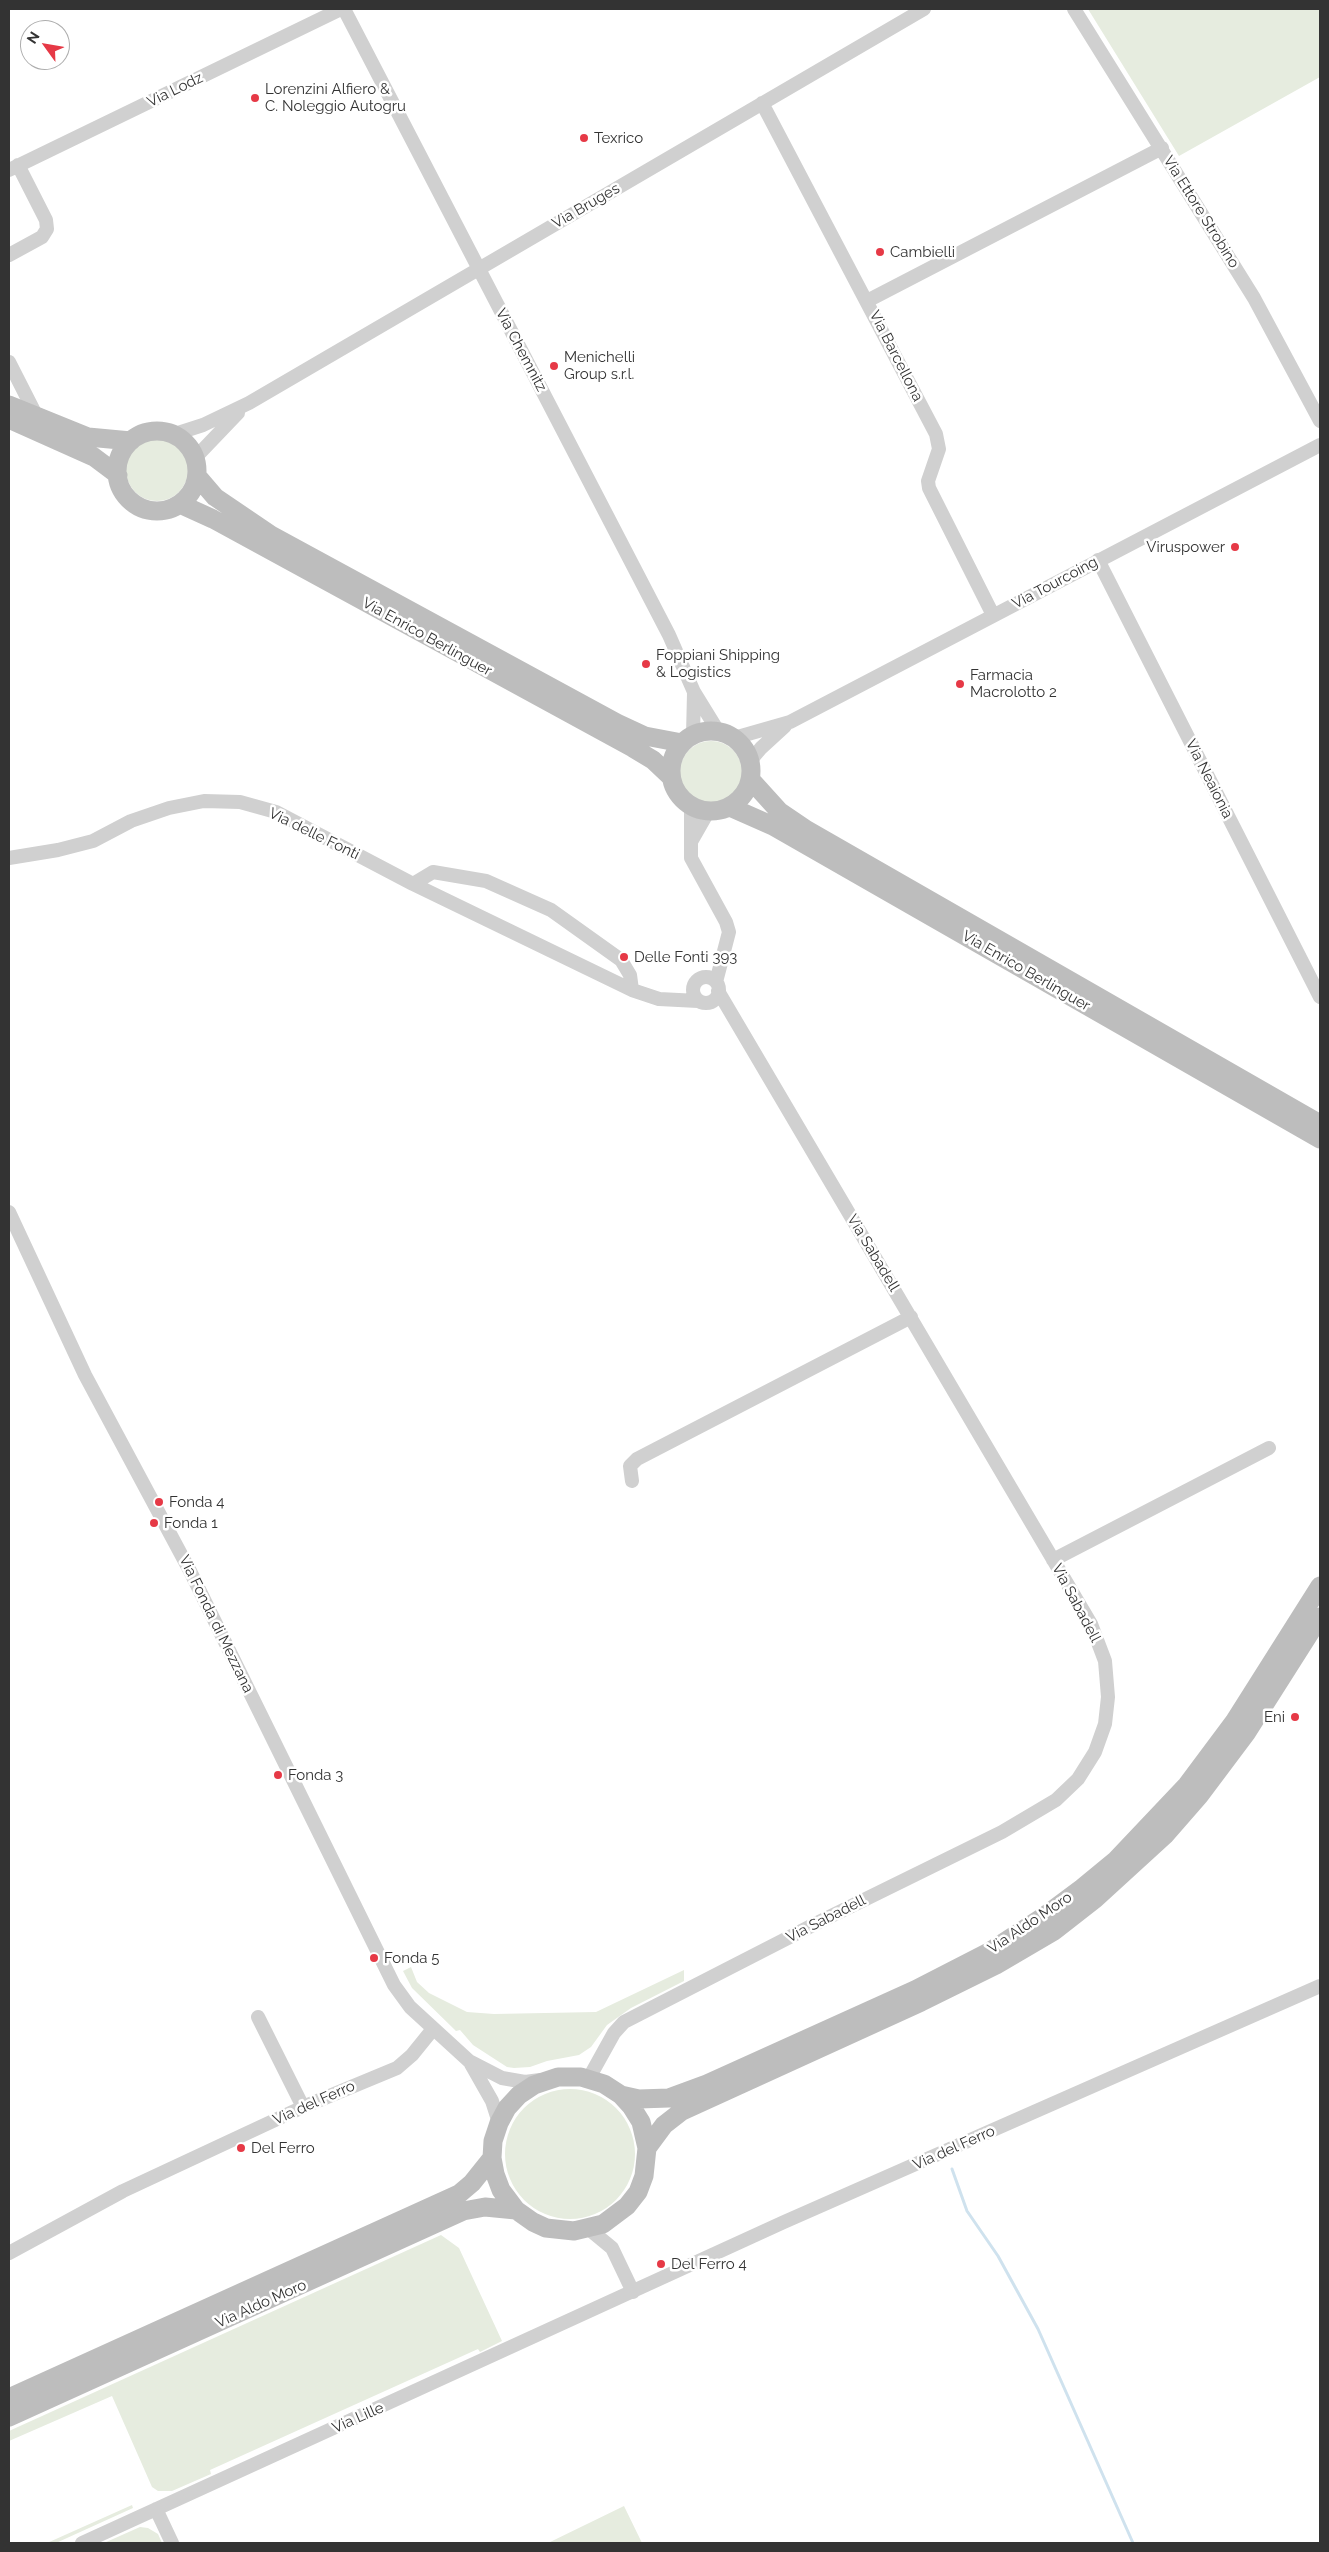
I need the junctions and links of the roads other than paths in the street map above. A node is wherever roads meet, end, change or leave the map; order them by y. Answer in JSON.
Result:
{"nodes":[{"id":1,"x":343,"y":9,"type":"edge"},
{"id":2,"x":924,"y":9,"type":"edge"},
{"id":3,"x":1074,"y":9,"type":"edge"},
{"id":4,"x":762,"y":103,"type":"junction"},
{"id":5,"x":1162,"y":148,"type":"junction"},
{"id":6,"x":13,"y":168,"type":"edge"},
{"id":7,"x":9,"y":255,"type":"edge"},
{"id":8,"x":478,"y":268,"type":"junction"},
{"id":9,"x":867,"y":302,"type":"junction"},
{"id":10,"x":9,"y":362,"type":"edge"},
{"id":11,"x":249,"y":403,"type":"junction"},
{"id":12,"x":9,"y":405,"type":"edge"},
{"id":13,"x":37,"y":417,"type":"junction"},
{"id":14,"x":9,"y":419,"type":"edge"},
{"id":15,"x":1320,"y":421,"type":"edge"},
{"id":16,"x":175,"y":434,"type":"junction"},
{"id":17,"x":131,"y":441,"type":"junction"},
{"id":18,"x":1320,"y":445,"type":"edge"},
{"id":19,"x":196,"y":467,"type":"junction"},
{"id":20,"x":118,"y":475,"type":"junction"},
{"id":21,"x":180,"y":504,"type":"junction"},
{"id":22,"x":1098,"y":560,"type":"junction"},
{"id":23,"x":993,"y":615,"type":"junction"},
{"id":24,"x":694,"y":692,"type":"junction"},
{"id":25,"x":790,"y":722,"type":"junction"},
{"id":26,"x":726,"y":735,"type":"junction"},
{"id":27,"x":687,"y":739,"type":"junction"},
{"id":28,"x":750,"y":770,"type":"junction"},
{"id":29,"x":671,"y":777,"type":"junction"},
{"id":30,"x":730,"y":807,"type":"junction"},
{"id":31,"x":699,"y":809,"type":"junction"},
{"id":32,"x":9,"y":858,"type":"edge"},
{"id":33,"x":413,"y":884,"type":"junction"},
{"id":34,"x":713,"y":983,"type":"junction"},
{"id":35,"x":632,"y":990,"type":"junction"},
{"id":36,"x":1320,"y":997,"type":"edge"},
{"id":37,"x":700,"y":998,"type":"junction"},
{"id":38,"x":730,"y":1014,"type":"junction"},
{"id":39,"x":1320,"y":1124,"type":"edge"},
{"id":40,"x":1320,"y":1139,"type":"edge"},
{"id":41,"x":9,"y":1212,"type":"edge"},
{"id":42,"x":911,"y":1317,"type":"junction"},
{"id":43,"x":1269,"y":1448,"type":"dead end"},
{"id":44,"x":632,"y":1480,"type":"dead end"},
{"id":45,"x":1053,"y":1560,"type":"junction"},
{"id":46,"x":1320,"y":1586,"type":"edge"},
{"id":47,"x":1320,"y":1617,"type":"edge"},
{"id":48,"x":1320,"y":1986,"type":"edge"},
{"id":49,"x":258,"y":2017,"type":"dead end"},
{"id":50,"x":433,"y":2029,"type":"junction"},
{"id":51,"x":469,"y":2061,"type":"junction"},
{"id":52,"x":550,"y":2078,"type":"junction"},
{"id":53,"x":589,"y":2078,"type":"junction"},
{"id":54,"x":621,"y":2095,"type":"junction"},
{"id":55,"x":303,"y":2107,"type":"junction"},
{"id":56,"x":498,"y":2123,"type":"junction"},
{"id":57,"x":647,"y":2148,"type":"junction"},
{"id":58,"x":492,"y":2158,"type":"junction"},
{"id":59,"x":516,"y":2210,"type":"junction"},
{"id":60,"x":612,"y":2219,"type":"junction"},
{"id":61,"x":589,"y":2229,"type":"junction"},
{"id":62,"x":612,"y":2248,"type":"junction"},
{"id":63,"x":9,"y":2253,"type":"edge"},
{"id":64,"x":633,"y":2292,"type":"junction"},
{"id":65,"x":9,"y":2398,"type":"edge"},
{"id":66,"x":9,"y":2417,"type":"edge"},
{"id":67,"x":156,"y":2509,"type":"junction"},
{"id":68,"x":82,"y":2543,"type":"edge"},
{"id":69,"x":172,"y":2543,"type":"edge"}],
"edges":[{"from":1,"to":6,"type":"street","name":"Via Lodz"},
{"from":1,"to":8,"type":"street","name":"Via Chemnitz"},
{"from":2,"to":4,"type":"street","name":"Via Bruges"},
{"from":3,"to":5,"type":"street","name":"Via Ettore Strobino"},
{"from":4,"to":8,"type":"street","name":"Via Bruges"},
{"from":4,"to":9,"type":"street","name":"Via Barcellona"},
{"from":5,"to":9,"type":"street"},
{"from":5,"to":15,"type":"street","name":"Via Ettore Strobino"},
{"from":6,"to":7,"type":"street"},
{"from":8,"to":11,"type":"street","name":"Via Bruges"},
{"from":8,"to":24,"type":"street","name":"Via Chemnitz"},
{"from":9,"to":23,"type":"street","name":"Via Barcellona"},
{"from":10,"to":13,"type":"street"},
{"from":11,"to":16,"type":"street","name":"Via Bruges"},
{"from":11,"to":19,"type":"street","name":"Via Bruges"},
{"from":12,"to":13,"type":"main road"},
{"from":13,"to":17,"type":"main road"},
{"from":14,"to":20,"type":"main road"},
{"from":16,"to":17,"type":"main road"},
{"from":16,"to":19,"type":"main road","name":"Via Enrico Berlinguer"},
{"from":17,"to":20,"type":"main road"},
{"from":18,"to":22,"type":"street","name":"Via Tourcoing"},
{"from":19,"to":21,"type":"main road"},
{"from":19,"to":27,"type":"main road","name":"Via Enrico Berlinguer"},
{"from":20,"to":21,"type":"main road"},
{"from":21,"to":29,"type":"main road","name":"Via Enrico Berlinguer"},
{"from":22,"to":23,"type":"street","name":"Via Tourcoing"},
{"from":22,"to":36,"type":"street","name":"Via Neaionia"},
{"from":23,"to":25,"type":"street","name":"Via Tourcoing"},
{"from":24,"to":26,"type":"street","name":"Via Chemnitz"},
{"from":24,"to":27,"type":"street","name":"Via Chemnitz"},
{"from":25,"to":26,"type":"street","name":"Via Tourcoing"},
{"from":25,"to":28,"type":"street","name":"Via Tourcoing"},
{"from":26,"to":27,"type":"main road","name":"Via Enrico Berlinguer"},
{"from":26,"to":28,"type":"main road","name":"Via Enrico Berlinguer"},
{"from":27,"to":29,"type":"main road"},
{"from":28,"to":30,"type":"main road"},
{"from":28,"to":39,"type":"main road","name":"Via Enrico Berlinguer"},
{"from":29,"to":31,"type":"main road","name":"Via Enrico Berlinguer"},
{"from":30,"to":31,"type":"main road"},
{"from":30,"to":40,"type":"main road","name":"Via Enrico Berlinguer"},
{"from":31,"to":34,"type":"street"},
{"from":32,"to":33,"type":"street","name":"Via delle Fonti"},
{"from":33,"to":35,"type":"street","name":"Via delle Fonti"},
{"from":33,"to":35,"type":"street"},
{"from":34,"to":37,"type":"street"},
{"from":34,"to":37,"type":"street"},
{"from":34,"to":38,"type":"street","name":"Via Sabadell"},
{"from":35,"to":37,"type":"street","name":"Via delle Fonti"},
{"from":37,"to":38,"type":"street"},
{"from":38,"to":42,"type":"street","name":"Via Sabadell"},
{"from":41,"to":50,"type":"street","name":"Via Fonda di Mezzana"},
{"from":42,"to":44,"type":"street"},
{"from":42,"to":45,"type":"street","name":"Via Sabadell"},
{"from":43,"to":45,"type":"street"},
{"from":45,"to":53,"type":"street","name":"Via Sabadell"},
{"from":46,"to":54,"type":"main road","name":"Via Aldo Moro"},
{"from":47,"to":57,"type":"main road","name":"Via Aldo Moro"},
{"from":48,"to":64,"type":"street","name":"Via del Ferro"},
{"from":49,"to":55,"type":"street"},
{"from":50,"to":51,"type":"street"},
{"from":50,"to":55,"type":"street","name":"Via del Ferro"},
{"from":51,"to":52,"type":"street"},
{"from":51,"to":56,"type":"street"},
{"from":52,"to":53,"type":"main road","name":"Via Aldo Moro"},
{"from":52,"to":56,"type":"main road","name":"Via Aldo Moro"},
{"from":53,"to":54,"type":"main road","name":"Via Aldo Moro"},
{"from":54,"to":57,"type":"main road","name":"Via Aldo Moro"},
{"from":55,"to":63,"type":"street","name":"Via del Ferro"},
{"from":56,"to":58,"type":"main road","name":"Via Aldo Moro"},
{"from":57,"to":60,"type":"main road","name":"Via Aldo Moro"},
{"from":58,"to":59,"type":"main road","name":"Via Aldo Moro"},
{"from":58,"to":65,"type":"main road","name":"Via Aldo Moro"},
{"from":59,"to":61,"type":"main road","name":"Via Aldo Moro"},
{"from":59,"to":66,"type":"main road","name":"Via Aldo Moro"},
{"from":60,"to":61,"type":"main road","name":"Via Aldo Moro"},
{"from":60,"to":62,"type":"street"},
{"from":61,"to":62,"type":"street"},
{"from":62,"to":64,"type":"street"},
{"from":64,"to":67,"type":"street","name":"Via Lille"},
{"from":67,"to":68,"type":"street","name":"Via Lille"},
{"from":67,"to":69,"type":"street"}]}
